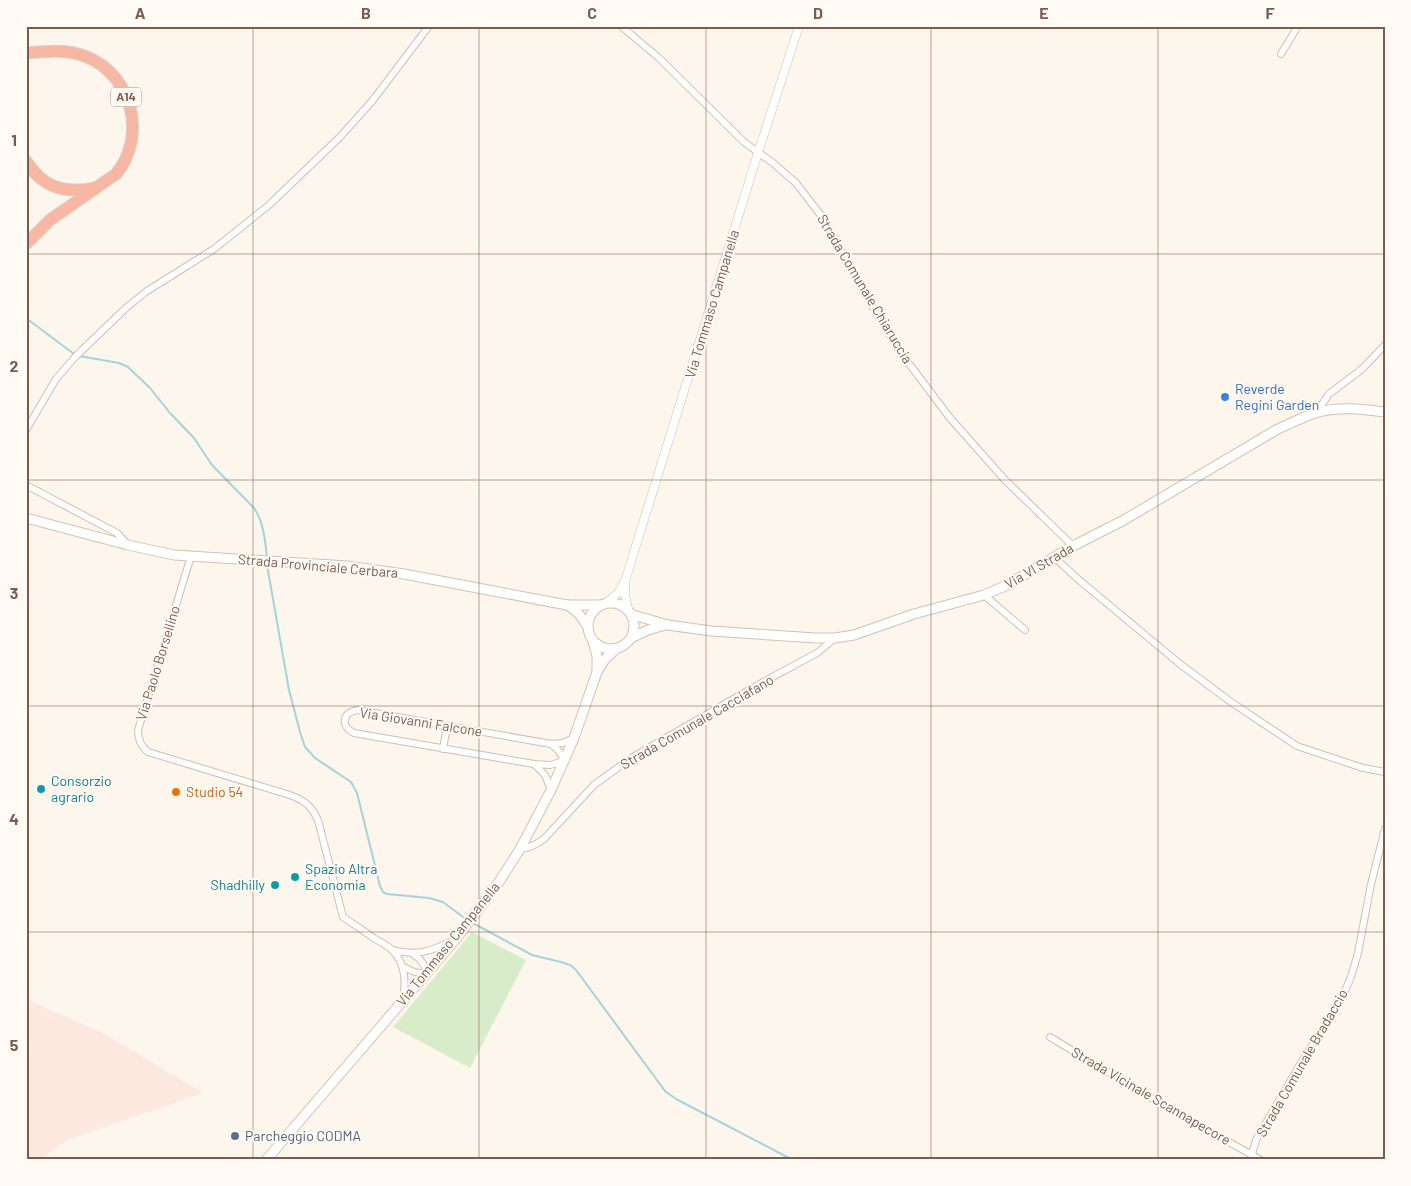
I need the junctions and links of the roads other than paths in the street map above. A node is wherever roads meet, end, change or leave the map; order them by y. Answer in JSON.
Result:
{"nodes":[{"id":1,"x":429,"y":26,"type":"edge"},
{"id":2,"x":621,"y":26,"type":"edge"},
{"id":3,"x":799,"y":26,"type":"edge"},
{"id":4,"x":1298,"y":26,"type":"edge"},
{"id":5,"x":32,"y":53,"type":"edge"},
{"id":6,"x":1281,"y":54,"type":"dead end"},
{"id":7,"x":758,"y":153,"type":"junction"},
{"id":8,"x":26,"y":161,"type":"edge"},
{"id":9,"x":96,"y":188,"type":"junction"},
{"id":10,"x":26,"y":244,"type":"edge"},
{"id":11,"x":1385,"y":345,"type":"edge"},
{"id":12,"x":1329,"y":394,"type":"junction"},
{"id":13,"x":1331,"y":410,"type":"junction"},
{"id":14,"x":1385,"y":412,"type":"edge"},
{"id":15,"x":1316,"y":413,"type":"junction"},
{"id":16,"x":26,"y":430,"type":"edge"},
{"id":17,"x":26,"y":485,"type":"edge"},
{"id":18,"x":26,"y":518,"type":"edge"},
{"id":19,"x":128,"y":545,"type":"junction"},
{"id":20,"x":1073,"y":546,"type":"junction"},
{"id":21,"x":191,"y":556,"type":"junction"},
{"id":22,"x":1055,"y":558,"type":"junction"},
{"id":23,"x":625,"y":582,"type":"junction"},
{"id":24,"x":984,"y":595,"type":"junction"},
{"id":25,"x":603,"y":604,"type":"junction"},
{"id":26,"x":567,"y":605,"type":"junction"},
{"id":27,"x":630,"y":612,"type":"junction"},
{"id":28,"x":668,"y":625,"type":"junction"},
{"id":29,"x":588,"y":627,"type":"junction"},
{"id":30,"x":1025,"y":630,"type":"dead end"},
{"id":31,"x":631,"y":638,"type":"junction"},
{"id":32,"x":835,"y":638,"type":"junction"},
{"id":33,"x":593,"y":640,"type":"junction"},
{"id":34,"x":616,"y":649,"type":"junction"},
{"id":35,"x":597,"y":672,"type":"junction"},
{"id":36,"x":447,"y":726,"type":"junction"},
{"id":37,"x":574,"y":738,"type":"junction"},
{"id":38,"x":551,"y":744,"type":"junction"},
{"id":39,"x":443,"y":749,"type":"junction"},
{"id":40,"x":564,"y":761,"type":"junction"},
{"id":41,"x":534,"y":764,"type":"junction"},
{"id":42,"x":1385,"y":772,"type":"edge"},
{"id":43,"x":551,"y":790,"type":"junction"},
{"id":44,"x":1385,"y":829,"type":"edge"},
{"id":45,"x":520,"y":849,"type":"junction"},
{"id":46,"x":456,"y":939,"type":"junction"},
{"id":47,"x":391,"y":949,"type":"junction"},
{"id":48,"x":413,"y":954,"type":"junction"},
{"id":49,"x":402,"y":966,"type":"junction"},
{"id":50,"x":427,"y":973,"type":"junction"},
{"id":51,"x":402,"y":1002,"type":"junction"},
{"id":52,"x":1050,"y":1037,"type":"dead end"},
{"id":53,"x":1252,"y":1154,"type":"junction"},
{"id":54,"x":266,"y":1160,"type":"edge"},
{"id":55,"x":1261,"y":1160,"type":"edge"}],
"edges":[{"from":1,"to":16,"type":"street"},
{"from":2,"to":7,"type":"street","name":"Strada Comunale Chiaruccia"},
{"from":3,"to":7,"type":"street","name":"Via Tommaso Campanella"},
{"from":4,"to":6,"type":"street"},
{"from":5,"to":9,"type":"highway","number":"A14"},
{"from":7,"to":20,"type":"street","name":"Strada Comunale Chiaruccia"},
{"from":7,"to":23,"type":"street","name":"Via Tommaso Campanella"},
{"from":8,"to":9,"type":"highway"},
{"from":9,"to":10,"type":"highway","number":"A14"},
{"from":11,"to":12,"type":"street"},
{"from":12,"to":13,"type":"street"},
{"from":12,"to":15,"type":"street"},
{"from":13,"to":14,"type":"main road","name":"Via VI Strada"},
{"from":13,"to":15,"type":"main road","name":"Via VI Strada"},
{"from":15,"to":20,"type":"main road","name":"Via VI Strada"},
{"from":17,"to":19,"type":"street"},
{"from":18,"to":19,"type":"main road","name":"Strada Provinciale Cerbara"},
{"from":19,"to":21,"type":"main road","name":"Strada Provinciale Cerbara"},
{"from":20,"to":22,"type":"main road","name":"Via VI Strada"},
{"from":21,"to":26,"type":"main road","name":"Strada Provinciale Cerbara"},
{"from":21,"to":47,"type":"street","name":"Via Paolo Borsellino"},
{"from":22,"to":24,"type":"main road","name":"Via VI Strada"},
{"from":22,"to":42,"type":"street"},
{"from":23,"to":25,"type":"street","name":"Via Tommaso Campanella"},
{"from":23,"to":27,"type":"street","name":"Via Tommaso Campanella"},
{"from":24,"to":30,"type":"street"},
{"from":24,"to":32,"type":"main road","name":"Via VI Strada"},
{"from":25,"to":26,"type":"main road","name":"Strada Provinciale Cerbara"},
{"from":25,"to":27,"type":"main road","name":"Strada Provinciale Cerbara"},
{"from":25,"to":29,"type":"main road"},
{"from":26,"to":29,"type":"main road"},
{"from":27,"to":28,"type":"main road","name":"Via VI Strada"},
{"from":27,"to":31,"type":"main road"},
{"from":28,"to":31,"type":"main road","name":"Via VI Strada"},
{"from":28,"to":32,"type":"main road","name":"Via VI Strada"},
{"from":29,"to":33,"type":"main road"},
{"from":31,"to":34,"type":"main road"},
{"from":32,"to":45,"type":"street","name":"Strada Comunale Cacciafano"},
{"from":33,"to":34,"type":"main road"},
{"from":33,"to":35,"type":"main road","name":"Via Tommaso Campanella"},
{"from":34,"to":35,"type":"main road","name":"Via Tommaso Campanella"},
{"from":35,"to":37,"type":"main road","name":"Via Tommaso Campanella"},
{"from":36,"to":38,"type":"street","name":"Via Giovanni Falcone"},
{"from":36,"to":39,"type":"street"},
{"from":36,"to":39,"type":"street","name":"Via Giovanni Falcone"},
{"from":37,"to":38,"type":"street","name":"Via Giovanni Falcone"},
{"from":37,"to":40,"type":"main road","name":"Via Tommaso Campanella"},
{"from":38,"to":40,"type":"street"},
{"from":39,"to":41,"type":"street","name":"Via Giovanni Falcone"},
{"from":40,"to":41,"type":"street","name":"Via Giovanni Falcone"},
{"from":40,"to":43,"type":"main road","name":"Via Tommaso Campanella"},
{"from":41,"to":43,"type":"street"},
{"from":43,"to":45,"type":"main road","name":"Via Tommaso Campanella"},
{"from":44,"to":53,"type":"street","name":"Strada Comunale Bradaccio"},
{"from":45,"to":46,"type":"main road","name":"Via Tommaso Campanella"},
{"from":46,"to":48,"type":"street","name":"Via Paolo Borsellino"},
{"from":46,"to":50,"type":"main road","name":"Via Tommaso Campanella"},
{"from":47,"to":48,"type":"street","name":"Via Paolo Borsellino"},
{"from":47,"to":49,"type":"street","name":"Via Paolo Borsellino"},
{"from":48,"to":50,"type":"street"},
{"from":49,"to":50,"type":"street"},
{"from":49,"to":51,"type":"street","name":"Via Paolo Borsellino"},
{"from":50,"to":51,"type":"main road","name":"Via Tommaso Campanella"},
{"from":51,"to":54,"type":"main road","name":"Via Tommaso Campanella"},
{"from":52,"to":53,"type":"street","name":"Strada Vicinale Scannapecore"},
{"from":53,"to":55,"type":"street","name":"Strada Vicinale Scannapecore"}]}
